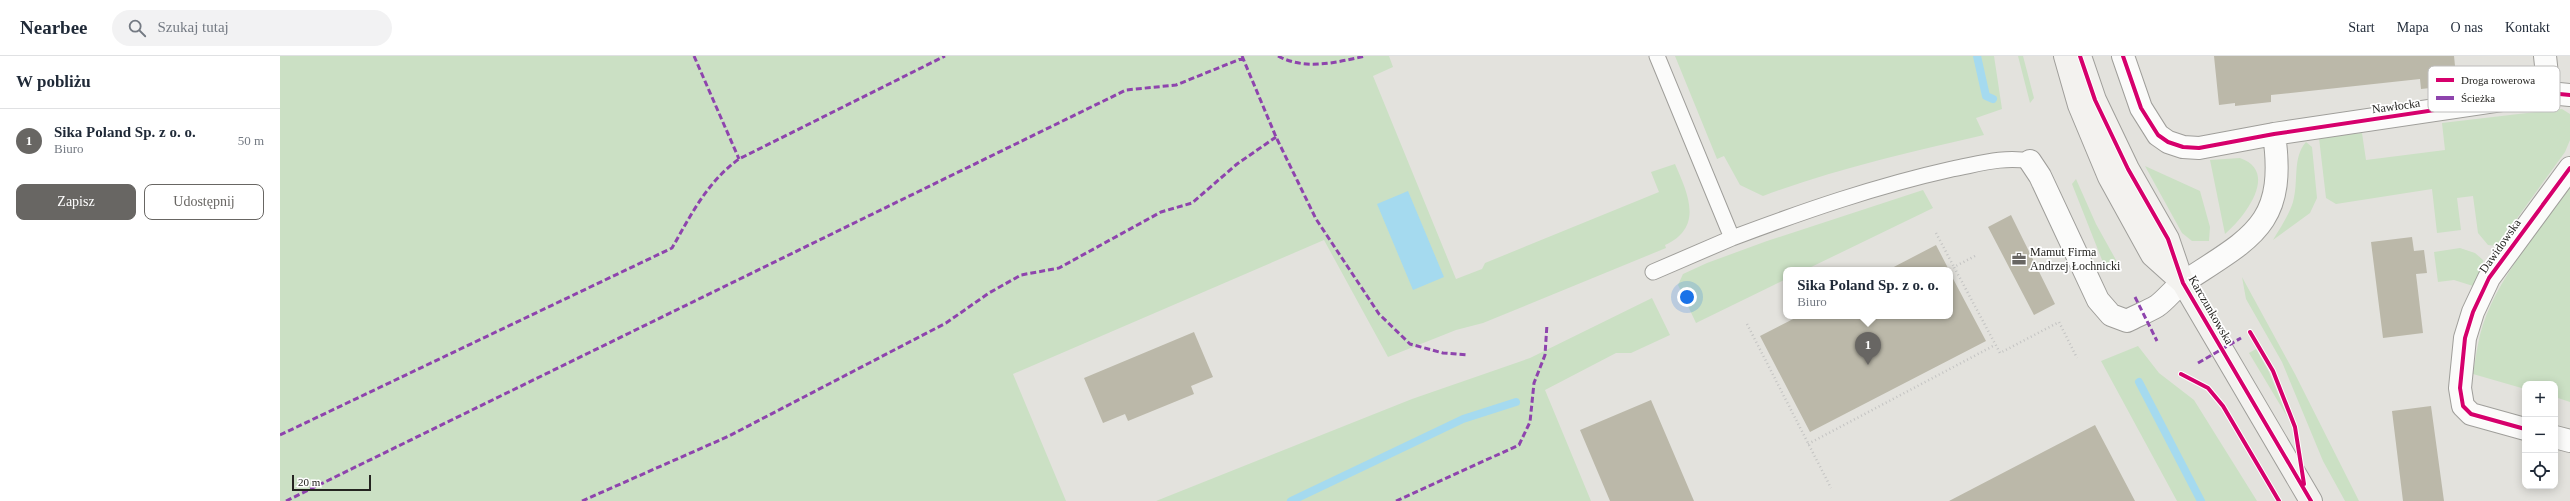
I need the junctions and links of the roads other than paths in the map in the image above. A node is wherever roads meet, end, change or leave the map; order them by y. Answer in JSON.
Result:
{"nodes":[{"id":1,"x":1657,"y":56,"type":"edge"},
{"id":2,"x":2065,"y":56,"type":"edge"},
{"id":3,"x":2080,"y":56,"type":"edge"},
{"id":4,"x":2123,"y":56,"type":"edge"},
{"id":5,"x":2545,"y":56,"type":"edge"},
{"id":6,"x":2549,"y":66,"type":"edge"},
{"id":7,"x":2431,"y":112,"type":"edge"},
{"id":8,"x":2274,"y":134,"type":"junction"},
{"id":9,"x":2030,"y":161,"type":"joint"},
{"id":10,"x":2570,"y":168,"type":"edge"},
{"id":11,"x":1732,"y":238,"type":"junction"},
{"id":12,"x":1653,"y":272,"type":"dead end"},
{"id":13,"x":2183,"y":283,"type":"junction"},
{"id":14,"x":2522,"y":428,"type":"edge"},
{"id":15,"x":2558,"y":438,"type":"edge"},
{"id":16,"x":2570,"y":441,"type":"edge"},
{"id":17,"x":2311,"y":501,"type":"edge"}],
"edges":[{"from":1,"to":11,"type":"lane"},
{"from":2,"to":13,"type":"street","name":"Karczunkowska"},
{"from":3,"to":13,"type":"street","name":"Karczunkowska"},
{"from":4,"to":8,"type":"street"},
{"from":5,"to":6,"type":"street"},
{"from":7,"to":8,"type":"street","name":"Nawłocka"},
{"from":8,"to":13,"type":"street"},
{"from":9,"to":11,"type":"lane"},
{"from":9,"to":13,"type":"street"},
{"from":10,"to":14,"type":"street","name":"Dawidowska"},
{"from":11,"to":12,"type":"lane"},
{"from":13,"to":17,"type":"street","name":"Karczunkowska"},
{"from":15,"to":16,"type":"street"}]}
